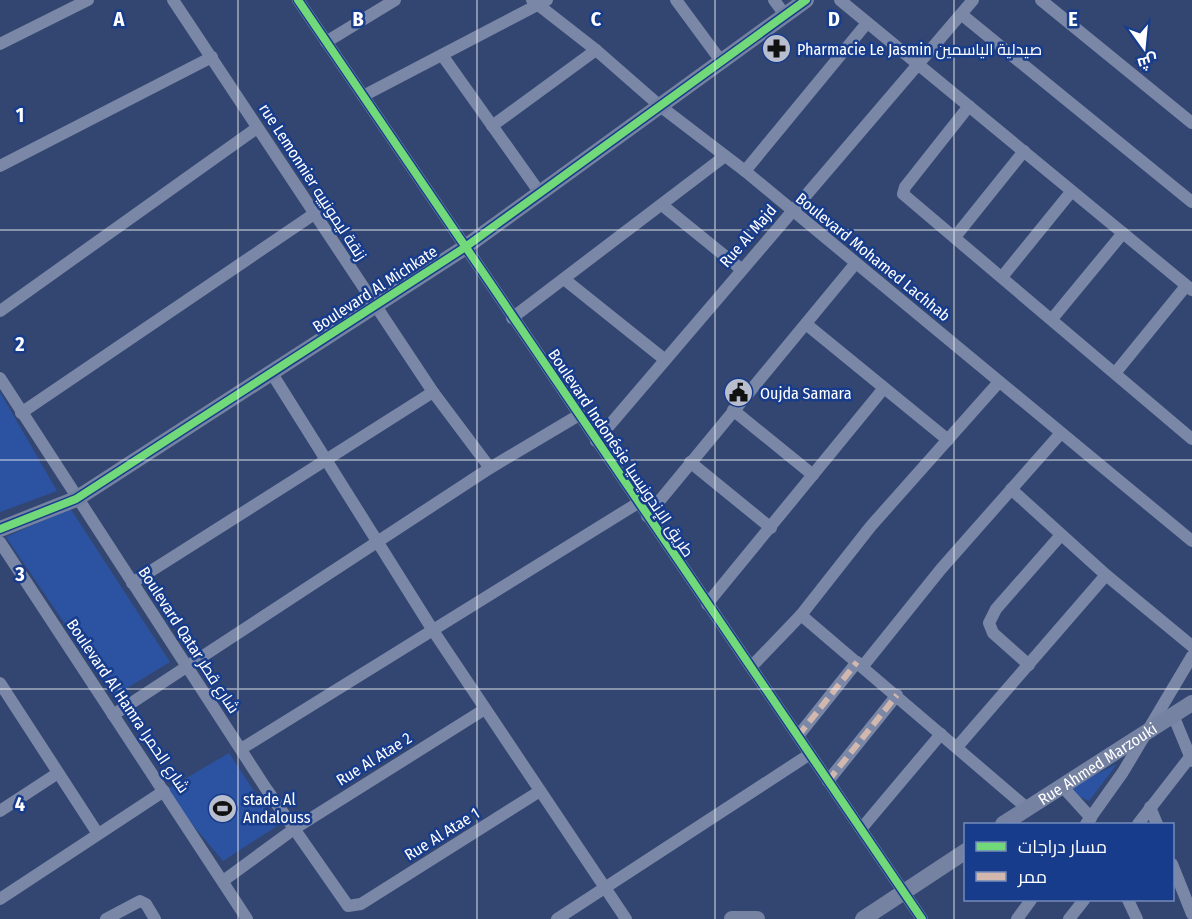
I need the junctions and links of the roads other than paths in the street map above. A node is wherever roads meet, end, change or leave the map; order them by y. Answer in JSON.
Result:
{"nodes":[{"id":1,"x":88,"y":0,"type":"edge"},
{"id":2,"x":173,"y":0,"type":"edge"},
{"id":3,"x":298,"y":0,"type":"edge"},
{"id":4,"x":395,"y":0,"type":"edge"},
{"id":5,"x":676,"y":0,"type":"edge"},
{"id":6,"x":774,"y":0,"type":"edge"},
{"id":7,"x":806,"y":0,"type":"edge"},
{"id":8,"x":840,"y":0,"type":"edge"},
{"id":9,"x":973,"y":0,"type":"edge"},
{"id":10,"x":1041,"y":0,"type":"edge"},
{"id":11,"x":539,"y":2,"type":"edge"},
{"id":12,"x":961,"y":14,"type":"junction"},
{"id":13,"x":785,"y":15,"type":"junction"},
{"id":14,"x":867,"y":22,"type":"junction"},
{"id":15,"x":326,"y":42,"type":"junction"},
{"id":16,"x":0,"y":44,"type":"edge"},
{"id":17,"x":596,"y":50,"type":"junction"},
{"id":18,"x":442,"y":55,"type":"junction"},
{"id":19,"x":212,"y":57,"type":"junction"},
{"id":20,"x":721,"y":61,"type":"junction"},
{"id":21,"x":919,"y":65,"type":"junction"},
{"id":22,"x":363,"y":96,"type":"junction"},
{"id":23,"x":660,"y":106,"type":"junction"},
{"id":24,"x":969,"y":106,"type":"junction"},
{"id":25,"x":1192,"y":123,"type":"edge"},
{"id":26,"x":492,"y":126,"type":"junction"},
{"id":27,"x":257,"y":128,"type":"junction"},
{"id":28,"x":1024,"y":151,"type":"junction"},
{"id":29,"x":725,"y":156,"type":"junction"},
{"id":30,"x":0,"y":166,"type":"edge"},
{"id":31,"x":745,"y":171,"type":"junction"},
{"id":32,"x":1071,"y":192,"type":"junction"},
{"id":33,"x":540,"y":193,"type":"junction"},
{"id":34,"x":1192,"y":202,"type":"edge"},
{"id":35,"x":662,"y":205,"type":"junction"},
{"id":36,"x":791,"y":212,"type":"junction"},
{"id":37,"x":314,"y":214,"type":"junction"},
{"id":38,"x":1123,"y":233,"type":"junction"},
{"id":39,"x":955,"y":237,"type":"junction"},
{"id":40,"x":464,"y":248,"type":"junction"},
{"id":41,"x":855,"y":264,"type":"junction"},
{"id":42,"x":741,"y":269,"type":"junction"},
{"id":43,"x":1002,"y":277,"type":"junction"},
{"id":44,"x":564,"y":279,"type":"junction"},
{"id":45,"x":1189,"y":288,"type":"edge"},
{"id":46,"x":375,"y":305,"type":"junction"},
{"id":47,"x":0,"y":311,"type":"edge"},
{"id":48,"x":512,"y":318,"type":"junction"},
{"id":49,"x":1052,"y":319,"type":"junction"},
{"id":50,"x":806,"y":324,"type":"junction"},
{"id":51,"x":664,"y":359,"type":"junction"},
{"id":52,"x":271,"y":372,"type":"junction"},
{"id":53,"x":1116,"y":372,"type":"junction"},
{"id":54,"x":0,"y":378,"type":"edge"},
{"id":55,"x":999,"y":382,"type":"junction"},
{"id":56,"x":884,"y":388,"type":"junction"},
{"id":57,"x":433,"y":392,"type":"junction"},
{"id":58,"x":733,"y":411,"type":"junction"},
{"id":59,"x":21,"y":413,"type":"junction"},
{"id":60,"x":579,"y":415,"type":"junction"},
{"id":61,"x":1061,"y":433,"type":"junction"},
{"id":62,"x":1192,"y":439,"type":"edge"},
{"id":63,"x":948,"y":440,"type":"junction"},
{"id":64,"x":596,"y":441,"type":"junction"},
{"id":65,"x":327,"y":459,"type":"junction"},
{"id":66,"x":690,"y":462,"type":"junction"},
{"id":67,"x":490,"y":468,"type":"junction"},
{"id":68,"x":813,"y":475,"type":"junction"},
{"id":69,"x":1011,"y":489,"type":"junction"},
{"id":70,"x":76,"y":499,"type":"junction"},
{"id":71,"x":638,"y":503,"type":"junction"},
{"id":72,"x":647,"y":516,"type":"junction"},
{"id":73,"x":771,"y":528,"type":"junction"},
{"id":74,"x":0,"y":530,"type":"edge"},
{"id":75,"x":1061,"y":534,"type":"junction"},
{"id":76,"x":1192,"y":541,"type":"edge"},
{"id":77,"x":0,"y":542,"type":"edge"},
{"id":78,"x":378,"y":542,"type":"junction"},
{"id":79,"x":1106,"y":575,"type":"junction"},
{"id":80,"x":132,"y":583,"type":"junction"},
{"id":81,"x":707,"y":604,"type":"junction"},
{"id":82,"x":801,"y":615,"type":"junction"},
{"id":83,"x":434,"y":632,"type":"junction"},
{"id":84,"x":1192,"y":646,"type":"edge"},
{"id":85,"x":1192,"y":656,"type":"edge"},
{"id":86,"x":860,"y":664,"type":"junction"},
{"id":87,"x":1029,"y":665,"type":"junction"},
{"id":88,"x":187,"y":666,"type":"junction"},
{"id":89,"x":751,"y":667,"type":"junction"},
{"id":90,"x":0,"y":683,"type":"edge"},
{"id":91,"x":897,"y":695,"type":"junction"},
{"id":92,"x":1192,"y":703,"type":"edge"},
{"id":93,"x":485,"y":709,"type":"junction"},
{"id":94,"x":113,"y":715,"type":"junction"},
{"id":95,"x":1173,"y":715,"type":"junction"},
{"id":96,"x":1146,"y":733,"type":"junction"},
{"id":97,"x":941,"y":735,"type":"junction"},
{"id":98,"x":798,"y":736,"type":"junction"},
{"id":99,"x":957,"y":747,"type":"junction"},
{"id":100,"x":241,"y":749,"type":"junction"},
{"id":101,"x":810,"y":754,"type":"junction"},
{"id":102,"x":1191,"y":759,"type":"edge"},
{"id":103,"x":58,"y":772,"type":"junction"},
{"id":104,"x":828,"y":781,"type":"junction"},
{"id":105,"x":1062,"y":786,"type":"junction"},
{"id":106,"x":164,"y":791,"type":"junction"},
{"id":107,"x":540,"y":791,"type":"junction"},
{"id":108,"x":1150,"y":807,"type":"junction"},
{"id":109,"x":1027,"y":808,"type":"junction"},
{"id":110,"x":0,"y":811,"type":"edge"},
{"id":111,"x":1088,"y":821,"type":"edge"},
{"id":112,"x":1006,"y":823,"type":"edge"},
{"id":113,"x":1139,"y":823,"type":"edge"},
{"id":114,"x":1156,"y":823,"type":"edge"},
{"id":115,"x":861,"y":829,"type":"junction"},
{"id":116,"x":294,"y":830,"type":"junction"},
{"id":117,"x":98,"y":834,"type":"junction"},
{"id":118,"x":964,"y":852,"type":"edge"},
{"id":119,"x":1174,"y":867,"type":"edge"},
{"id":120,"x":223,"y":881,"type":"junction"},
{"id":121,"x":603,"y":888,"type":"junction"},
{"id":122,"x":904,"y":893,"type":"junction"},
{"id":123,"x":0,"y":899,"type":"edge"},
{"id":124,"x":1030,"y":901,"type":"edge"},
{"id":125,"x":1083,"y":901,"type":"edge"},
{"id":126,"x":1128,"y":901,"type":"edge"},
{"id":127,"x":361,"y":904,"type":"joint"},
{"id":128,"x":1192,"y":914,"type":"edge"},
{"id":129,"x":1075,"y":916,"type":"edge"},
{"id":130,"x":106,"y":919,"type":"edge"},
{"id":131,"x":155,"y":919,"type":"edge"},
{"id":132,"x":247,"y":919,"type":"edge"},
{"id":133,"x":557,"y":919,"type":"edge"},
{"id":134,"x":626,"y":919,"type":"edge"},
{"id":135,"x":732,"y":919,"type":"edge"},
{"id":136,"x":757,"y":919,"type":"edge"},
{"id":137,"x":863,"y":919,"type":"edge"},
{"id":138,"x":922,"y":919,"type":"edge"},
{"id":139,"x":1017,"y":919,"type":"edge"},
{"id":140,"x":1137,"y":919,"type":"edge"}],
"edges":[{"from":1,"to":16,"type":"street"},
{"from":2,"to":19,"type":"street","name":"rue Lemonnier زنقة ليمونييه"},
{"from":3,"to":15,"type":"street","name":"Boulevard Indonésie طريق الإندونيسيا"},
{"from":4,"to":15,"type":"street"},
{"from":5,"to":20,"type":"street"},
{"from":6,"to":13,"type":"street"},
{"from":7,"to":13,"type":"street","name":"Boulevard Al Michkate"},
{"from":8,"to":14,"type":"street"},
{"from":9,"to":12,"type":"street","name":"Rue Al Majd"},
{"from":10,"to":25,"type":"street"},
{"from":11,"to":17,"type":"street","name":"Boulevard Mohamed Lachhab"},
{"from":11,"to":18,"type":"street"},
{"from":12,"to":21,"type":"street","name":"Rue Al Majd"},
{"from":12,"to":34,"type":"street"},
{"from":13,"to":20,"type":"street","name":"Boulevard Al Michkate"},
{"from":14,"to":21,"type":"street"},
{"from":14,"to":31,"type":"street"},
{"from":15,"to":22,"type":"street","name":"Boulevard Indonésie طريق الإندونيسيا"},
{"from":17,"to":23,"type":"street","name":"Boulevard Mohamed Lachhab"},
{"from":17,"to":26,"type":"street"},
{"from":18,"to":22,"type":"street"},
{"from":18,"to":26,"type":"street"},
{"from":19,"to":27,"type":"street","name":"rue Lemonnier زنقة ليمونييه"},
{"from":19,"to":30,"type":"street"},
{"from":20,"to":23,"type":"street","name":"Boulevard Al Michkate"},
{"from":21,"to":24,"type":"street"},
{"from":21,"to":36,"type":"street","name":"Rue Al Majd"},
{"from":22,"to":40,"type":"street","name":"Boulevard Indonésie طريق الإندونيسيا"},
{"from":23,"to":29,"type":"street","name":"Boulevard Mohamed Lachhab"},
{"from":23,"to":33,"type":"street","name":"Boulevard Al Michkate"},
{"from":24,"to":28,"type":"street"},
{"from":24,"to":39,"type":"street"},
{"from":26,"to":33,"type":"street"},
{"from":27,"to":37,"type":"street","name":"rue Lemonnier زنقة ليمونييه"},
{"from":27,"to":47,"type":"street"},
{"from":28,"to":32,"type":"street"},
{"from":28,"to":39,"type":"street"},
{"from":29,"to":31,"type":"street","name":"Boulevard Mohamed Lachhab"},
{"from":29,"to":35,"type":"street"},
{"from":31,"to":36,"type":"street","name":"Boulevard Mohamed Lachhab"},
{"from":32,"to":38,"type":"street"},
{"from":32,"to":43,"type":"street"},
{"from":33,"to":40,"type":"street","name":"Boulevard Al Michkate"},
{"from":35,"to":42,"type":"street"},
{"from":35,"to":44,"type":"street"},
{"from":36,"to":41,"type":"street","name":"Boulevard Mohamed Lachhab"},
{"from":36,"to":42,"type":"street","name":"Rue Al Majd"},
{"from":37,"to":46,"type":"street","name":"rue Lemonnier زنقة ليمونييه"},
{"from":37,"to":59,"type":"street"},
{"from":38,"to":45,"type":"street"},
{"from":38,"to":49,"type":"street"},
{"from":39,"to":43,"type":"street"},
{"from":40,"to":46,"type":"street","name":"Boulevard Al Michkate"},
{"from":40,"to":48,"type":"street","name":"Boulevard Indonésie طريق الإندونيسيا"},
{"from":41,"to":50,"type":"street"},
{"from":41,"to":55,"type":"street","name":"Boulevard Mohamed Lachhab"},
{"from":42,"to":51,"type":"street","name":"Rue Al Majd"},
{"from":43,"to":49,"type":"street"},
{"from":44,"to":48,"type":"street"},
{"from":44,"to":51,"type":"street"},
{"from":45,"to":53,"type":"street"},
{"from":46,"to":52,"type":"street","name":"Boulevard Al Michkate"},
{"from":46,"to":57,"type":"street","name":"rue Lemonnier زنقة ليمونييه"},
{"from":48,"to":60,"type":"street","name":"Boulevard Indonésie طريق الإندونيسيا"},
{"from":49,"to":53,"type":"street"},
{"from":50,"to":56,"type":"street"},
{"from":50,"to":58,"type":"street"},
{"from":51,"to":64,"type":"street","name":"Rue Al Majd"},
{"from":52,"to":65,"type":"street"},
{"from":52,"to":70,"type":"street","name":"Boulevard Al Michkate"},
{"from":53,"to":62,"type":"street"},
{"from":54,"to":59,"type":"street","name":"Boulevard Qatar شارع قطر"},
{"from":55,"to":61,"type":"street","name":"Boulevard Mohamed Lachhab"},
{"from":55,"to":63,"type":"street"},
{"from":56,"to":63,"type":"street"},
{"from":56,"to":68,"type":"street"},
{"from":57,"to":65,"type":"street"},
{"from":57,"to":67,"type":"street","name":"rue Lemonnier زنقة ليمونييه"},
{"from":58,"to":66,"type":"street"},
{"from":58,"to":68,"type":"street"},
{"from":59,"to":70,"type":"street","name":"Boulevard Qatar شارع قطر"},
{"from":60,"to":64,"type":"street","name":"Boulevard Indonésie طريق الإندونيسيا"},
{"from":60,"to":67,"type":"street"},
{"from":61,"to":69,"type":"street"},
{"from":61,"to":76,"type":"street","name":"Boulevard Mohamed Lachhab"},
{"from":63,"to":82,"type":"street"},
{"from":64,"to":71,"type":"street","name":"Boulevard Indonésie طريق الإندونيسيا"},
{"from":65,"to":78,"type":"street"},
{"from":65,"to":80,"type":"street"},
{"from":66,"to":72,"type":"street"},
{"from":66,"to":73,"type":"street"},
{"from":67,"to":78,"type":"street"},
{"from":68,"to":73,"type":"street"},
{"from":69,"to":75,"type":"street"},
{"from":69,"to":86,"type":"street"},
{"from":70,"to":74,"type":"street","name":"Boulevard Al Michkate"},
{"from":70,"to":80,"type":"street","name":"Boulevard Qatar شارع قطر"},
{"from":71,"to":72,"type":"street","name":"Boulevard Indonésie طريق الإندونيسيا"},
{"from":71,"to":83,"type":"street"},
{"from":72,"to":81,"type":"street","name":"Boulevard Indonésie طريق الإندونيسيا"},
{"from":73,"to":81,"type":"street"},
{"from":75,"to":79,"type":"street"},
{"from":75,"to":87,"type":"street"},
{"from":77,"to":94,"type":"street","name":"Boulevard Al Hamra شارع الحمرا"},
{"from":78,"to":83,"type":"street"},
{"from":78,"to":88,"type":"street"},
{"from":79,"to":84,"type":"street"},
{"from":79,"to":87,"type":"street"},
{"from":80,"to":88,"type":"street","name":"Boulevard Qatar شارع قطر"},
{"from":81,"to":89,"type":"street","name":"Boulevard Indonésie طريق الإندونيسيا"},
{"from":82,"to":86,"type":"street"},
{"from":82,"to":89,"type":"street"},
{"from":83,"to":93,"type":"street"},
{"from":83,"to":100,"type":"street"},
{"from":85,"to":96,"type":"street"},
{"from":86,"to":91,"type":"street"},
{"from":86,"to":98,"type":"street"},
{"from":87,"to":99,"type":"street"},
{"from":88,"to":94,"type":"street"},
{"from":88,"to":100,"type":"street","name":"Boulevard Qatar شارع قطر"},
{"from":89,"to":98,"type":"street","name":"Boulevard Indonésie طريق الإندونيسيا"},
{"from":90,"to":103,"type":"street"},
{"from":91,"to":97,"type":"street"},
{"from":91,"to":104,"type":"street"},
{"from":92,"to":95,"type":"street","name":"Rue Ahmed Marzouki"},
{"from":93,"to":107,"type":"street"},
{"from":93,"to":116,"type":"street","name":"Rue Al Atae 2"},
{"from":94,"to":106,"type":"street","name":"Boulevard Al Hamra شارع الحمرا"},
{"from":95,"to":96,"type":"street","name":"Rue Ahmed Marzouki"},
{"from":95,"to":102,"type":"street"},
{"from":96,"to":105,"type":"street","name":"Rue Ahmed Marzouki"},
{"from":96,"to":111,"type":"street"},
{"from":97,"to":99,"type":"street"},
{"from":97,"to":115,"type":"street"},
{"from":98,"to":101,"type":"street","name":"Boulevard Indonésie طريق الإندونيسيا"},
{"from":99,"to":109,"type":"street"},
{"from":100,"to":116,"type":"street","name":"Boulevard Qatar شارع قطر"},
{"from":101,"to":104,"type":"street","name":"Boulevard Indonésie طريق الإندونيسيا"},
{"from":101,"to":121,"type":"street"},
{"from":102,"to":108,"type":"street"},
{"from":103,"to":110,"type":"street"},
{"from":103,"to":117,"type":"street"},
{"from":104,"to":115,"type":"street","name":"Boulevard Indonésie طريق الإندونيسيا"},
{"from":105,"to":109,"type":"street","name":"Rue Ahmed Marzouki"},
{"from":105,"to":111,"type":"street"},
{"from":106,"to":117,"type":"street"},
{"from":106,"to":120,"type":"street","name":"Boulevard Al Hamra شارع الحمرا"},
{"from":107,"to":121,"type":"street"},
{"from":107,"to":127,"type":"street","name":"Rue Al Atae 1"},
{"from":108,"to":113,"type":"street"},
{"from":108,"to":114,"type":"street"},
{"from":109,"to":112,"type":"street","name":"Rue Ahmed Marzouki"},
{"from":115,"to":122,"type":"street","name":"Boulevard Indonésie طريق الإندونيسيا"},
{"from":116,"to":120,"type":"street","name":"Rue Al Atae 2"},
{"from":116,"to":127,"type":"street","name":"Boulevard Qatar شارع قطر"},
{"from":117,"to":123,"type":"street"},
{"from":118,"to":122,"type":"street"},
{"from":119,"to":128,"type":"street"},
{"from":120,"to":132,"type":"street","name":"Boulevard Al Hamra شارع الحمرا"},
{"from":121,"to":133,"type":"street"},
{"from":121,"to":134,"type":"street"},
{"from":122,"to":137,"type":"street"},
{"from":122,"to":138,"type":"street","name":"Boulevard Indonésie طريق الإندونيسيا"},
{"from":124,"to":139,"type":"street"},
{"from":125,"to":129,"type":"street"},
{"from":126,"to":140,"type":"street"},
{"from":130,"to":131,"type":"street"},
{"from":135,"to":136,"type":"street"}]}
